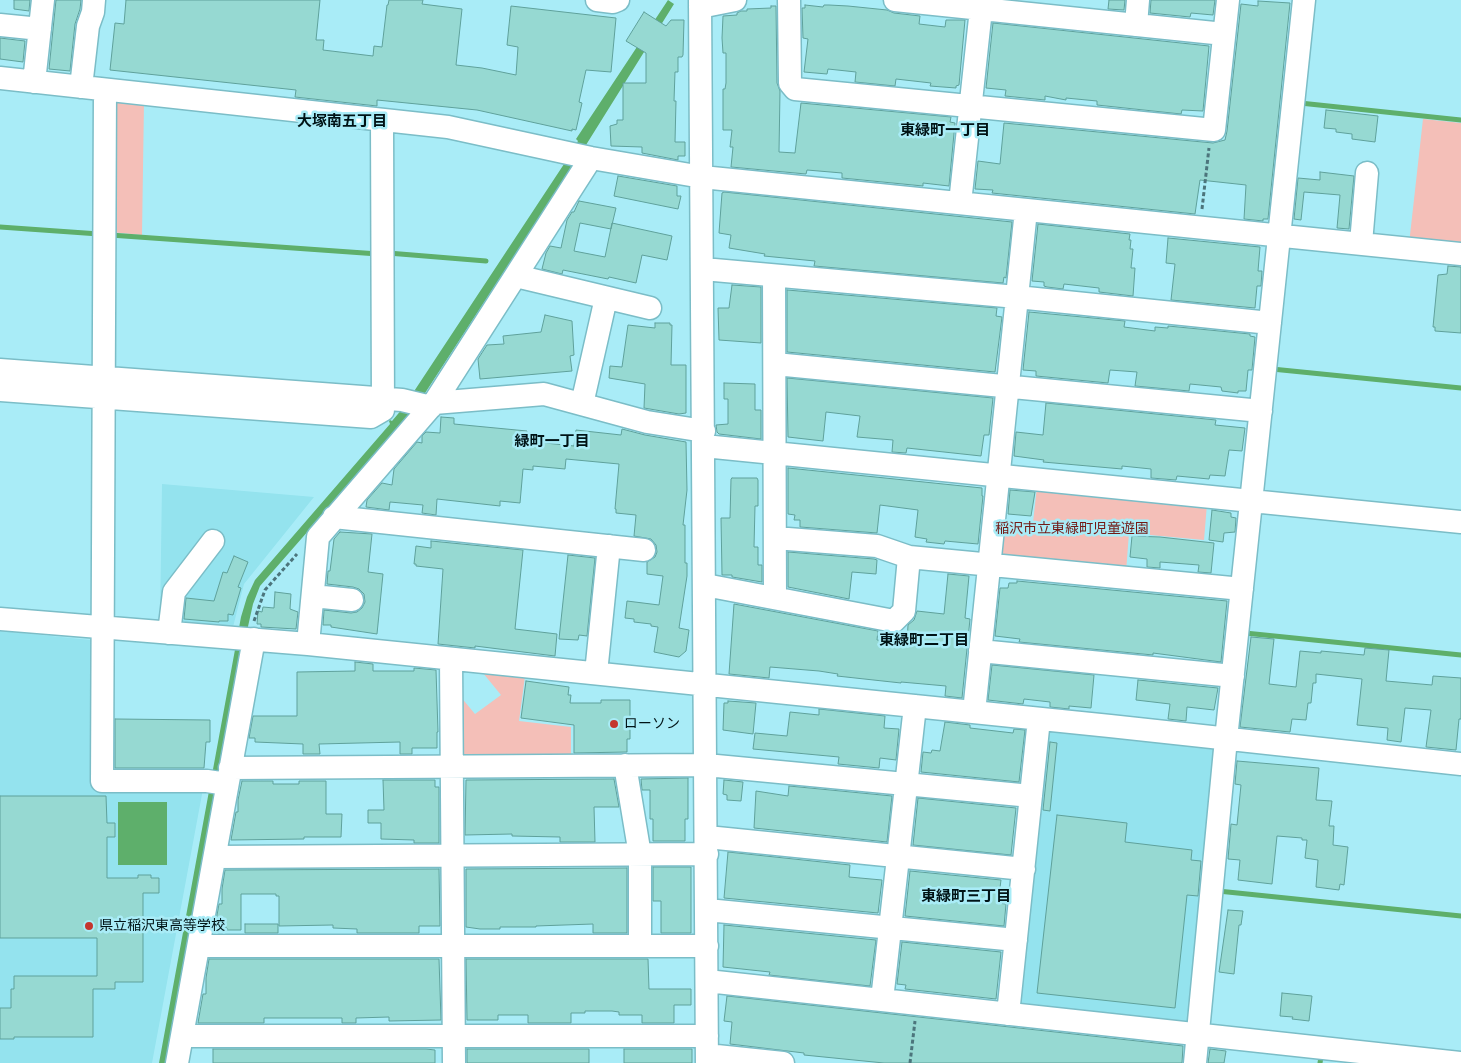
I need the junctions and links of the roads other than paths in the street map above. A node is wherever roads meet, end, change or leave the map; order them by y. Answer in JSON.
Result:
{"nodes":[{"id":1,"x":43,"y":0,"type":"edge"},
{"id":2,"x":94,"y":0,"type":"edge"},
{"id":3,"x":597,"y":0,"type":"edge"},
{"id":4,"x":618,"y":0,"type":"edge"},
{"id":5,"x":735,"y":0,"type":"edge"},
{"id":6,"x":789,"y":0,"type":"edge"},
{"id":7,"x":895,"y":0,"type":"edge"},
{"id":8,"x":1138,"y":0,"type":"edge"},
{"id":9,"x":1228,"y":0,"type":"edge"},
{"id":10,"x":1304,"y":0,"type":"edge"},
{"id":11,"x":700,"y":4,"type":"edge"},
{"id":12,"x":1051,"y":8,"type":"edge"},
{"id":13,"x":980,"y":9,"type":"junction"},
{"id":14,"x":0,"y":25,"type":"edge"},
{"id":15,"x":1136,"y":25,"type":"junction"},
{"id":16,"x":40,"y":29,"type":"junction"},
{"id":17,"x":1224,"y":34,"type":"junction"},
{"id":18,"x":0,"y":78,"type":"edge"},
{"id":19,"x":34,"y":82,"type":"junction"},
{"id":20,"x":82,"y":87,"type":"junction"},
{"id":21,"x":105,"y":90,"type":"junction"},
{"id":22,"x":970,"y":106,"type":"junction"},
{"id":23,"x":382,"y":120,"type":"junction"},
{"id":24,"x":580,"y":156,"type":"junction"},
{"id":25,"x":1368,"y":173,"type":"dead end"},
{"id":26,"x":702,"y":177,"type":"junction"},
{"id":27,"x":960,"y":203,"type":"junction"},
{"id":28,"x":1026,"y":210,"type":"junction"},
{"id":29,"x":1279,"y":235,"type":"junction"},
{"id":30,"x":1361,"y":243,"type":"junction"},
{"id":31,"x":1461,"y":254,"type":"edge"},
{"id":32,"x":703,"y":269,"type":"junction"},
{"id":33,"x":516,"y":276,"type":"junction"},
{"id":34,"x":774,"y":276,"type":"junction"},
{"id":35,"x":1017,"y":297,"type":"junction"},
{"id":36,"x":606,"y":298,"type":"junction"},
{"id":37,"x":650,"y":308,"type":"dead end"},
{"id":38,"x":1270,"y":324,"type":"junction"},
{"id":39,"x":775,"y":364,"type":"junction"},
{"id":40,"x":0,"y":370,"type":"edge"},
{"id":41,"x":1008,"y":386,"type":"junction"},
{"id":42,"x":104,"y":387,"type":"junction"},
{"id":43,"x":0,"y":390,"type":"edge"},
{"id":44,"x":414,"y":403,"type":"junction"},
{"id":45,"x":582,"y":404,"type":"junction"},
{"id":46,"x":1261,"y":411,"type":"junction"},
{"id":47,"x":704,"y":439,"type":"junction"},
{"id":48,"x":775,"y":454,"type":"junction"},
{"id":49,"x":998,"y":476,"type":"junction"},
{"id":50,"x":1251,"y":502,"type":"junction"},
{"id":51,"x":334,"y":517,"type":"junction"},
{"id":52,"x":1461,"y":522,"type":"edge"},
{"id":53,"x":775,"y":538,"type":"junction"},
{"id":54,"x":213,"y":541,"type":"dead end"},
{"id":55,"x":609,"y":546,"type":"junction"},
{"id":56,"x":644,"y":550,"type":"dead end"},
{"id":57,"x":909,"y":557,"type":"junction"},
{"id":58,"x":989,"y":564,"type":"junction"},
{"id":59,"x":705,"y":585,"type":"junction"},
{"id":60,"x":1242,"y":590,"type":"junction"},
{"id":61,"x":313,"y":596,"type":"junction"},
{"id":62,"x":775,"y":598,"type":"junction"},
{"id":63,"x":352,"y":600,"type":"dead end"},
{"id":64,"x":0,"y":620,"type":"edge"},
{"id":65,"x":104,"y":628,"type":"junction"},
{"id":66,"x":168,"y":633,"type":"junction"},
{"id":67,"x":246,"y":638,"type":"junction"},
{"id":68,"x":308,"y":644,"type":"junction"},
{"id":69,"x":980,"y":651,"type":"junction"},
{"id":70,"x":451,"y":659,"type":"junction"},
{"id":71,"x":596,"y":673,"type":"junction"},
{"id":72,"x":1233,"y":676,"type":"junction"},
{"id":73,"x":706,"y":684,"type":"junction"},
{"id":74,"x":915,"y":706,"type":"junction"},
{"id":75,"x":974,"y":712,"type":"junction"},
{"id":76,"x":1039,"y":719,"type":"junction"},
{"id":77,"x":1226,"y":738,"type":"junction"},
{"id":78,"x":1461,"y":764,"type":"edge"},
{"id":79,"x":625,"y":765,"type":"junction"},
{"id":80,"x":706,"y":765,"type":"junction"},
{"id":81,"x":452,"y":766,"type":"junction"},
{"id":82,"x":222,"y":779,"type":"junction"},
{"id":83,"x":906,"y":783,"type":"junction"},
{"id":84,"x":1031,"y":796,"type":"junction"},
{"id":85,"x":706,"y":845,"type":"junction"},
{"id":86,"x":640,"y":855,"type":"junction"},
{"id":87,"x":453,"y":856,"type":"junction"},
{"id":88,"x":898,"y":856,"type":"junction"},
{"id":89,"x":215,"y":858,"type":"junction"},
{"id":90,"x":1024,"y":869,"type":"junction"},
{"id":91,"x":707,"y":910,"type":"junction"},
{"id":92,"x":890,"y":928,"type":"junction"},
{"id":93,"x":1016,"y":940,"type":"junction"},
{"id":94,"x":199,"y":946,"type":"junction"},
{"id":95,"x":453,"y":946,"type":"junction"},
{"id":96,"x":640,"y":946,"type":"junction"},
{"id":97,"x":707,"y":946,"type":"junction"},
{"id":98,"x":707,"y":981,"type":"junction"},
{"id":99,"x":882,"y":1000,"type":"junction"},
{"id":100,"x":1008,"y":1014,"type":"junction"},
{"id":101,"x":1198,"y":1035,"type":"junction"},
{"id":102,"x":182,"y":1036,"type":"junction"},
{"id":103,"x":454,"y":1036,"type":"junction"},
{"id":104,"x":707,"y":1051,"type":"edge"},
{"id":105,"x":1331,"y":1056,"type":"edge"},
{"id":106,"x":177,"y":1063,"type":"edge"},
{"id":107,"x":454,"y":1063,"type":"edge"},
{"id":108,"x":783,"y":1063,"type":"edge"},
{"id":109,"x":1195,"y":1063,"type":"edge"},
{"id":110,"x":1461,"y":1063,"type":"edge"}],
"edges":[{"from":1,"to":16,"type":"street"},
{"from":2,"to":20,"type":"street"},
{"from":3,"to":4,"type":"street"},
{"from":5,"to":11,"type":"street"},
{"from":6,"to":22,"type":"street"},
{"from":7,"to":13,"type":"street"},
{"from":8,"to":15,"type":"street"},
{"from":9,"to":17,"type":"street"},
{"from":10,"to":29,"type":"street"},
{"from":11,"to":26,"type":"street"},
{"from":12,"to":13,"type":"street"},
{"from":12,"to":15,"type":"street"},
{"from":13,"to":22,"type":"street"},
{"from":14,"to":16,"type":"street"},
{"from":15,"to":17,"type":"street"},
{"from":16,"to":19,"type":"street"},
{"from":17,"to":22,"type":"street"},
{"from":18,"to":19,"type":"street"},
{"from":19,"to":20,"type":"street"},
{"from":20,"to":21,"type":"street"},
{"from":21,"to":23,"type":"street"},
{"from":21,"to":42,"type":"street"},
{"from":22,"to":27,"type":"street"},
{"from":23,"to":24,"type":"street"},
{"from":23,"to":44,"type":"street"},
{"from":24,"to":26,"type":"street"},
{"from":24,"to":33,"type":"street"},
{"from":25,"to":30,"type":"street"},
{"from":26,"to":27,"type":"street"},
{"from":26,"to":32,"type":"street"},
{"from":27,"to":28,"type":"street"},
{"from":28,"to":29,"type":"street"},
{"from":28,"to":35,"type":"street"},
{"from":29,"to":30,"type":"street"},
{"from":29,"to":38,"type":"street"},
{"from":30,"to":31,"type":"street"},
{"from":32,"to":34,"type":"street"},
{"from":32,"to":47,"type":"street"},
{"from":33,"to":36,"type":"street"},
{"from":33,"to":44,"type":"street"},
{"from":34,"to":35,"type":"street"},
{"from":34,"to":39,"type":"street"},
{"from":35,"to":38,"type":"street"},
{"from":35,"to":41,"type":"street"},
{"from":36,"to":37,"type":"street"},
{"from":36,"to":45,"type":"street"},
{"from":38,"to":46,"type":"street"},
{"from":39,"to":41,"type":"street"},
{"from":39,"to":48,"type":"street"},
{"from":40,"to":42,"type":"street"},
{"from":41,"to":46,"type":"street"},
{"from":41,"to":49,"type":"street"},
{"from":42,"to":43,"type":"street"},
{"from":42,"to":44,"type":"street"},
{"from":42,"to":65,"type":"street"},
{"from":44,"to":45,"type":"street"},
{"from":44,"to":51,"type":"street"},
{"from":45,"to":47,"type":"street"},
{"from":46,"to":50,"type":"street"},
{"from":47,"to":48,"type":"street"},
{"from":47,"to":59,"type":"street"},
{"from":48,"to":49,"type":"street"},
{"from":48,"to":53,"type":"street"},
{"from":49,"to":50,"type":"street"},
{"from":49,"to":58,"type":"street"},
{"from":50,"to":52,"type":"street"},
{"from":50,"to":60,"type":"street"},
{"from":51,"to":55,"type":"street"},
{"from":51,"to":61,"type":"street"},
{"from":53,"to":57,"type":"street"},
{"from":53,"to":62,"type":"street"},
{"from":54,"to":66,"type":"street"},
{"from":55,"to":56,"type":"street"},
{"from":55,"to":71,"type":"street"},
{"from":57,"to":58,"type":"street"},
{"from":57,"to":62,"type":"street"},
{"from":58,"to":60,"type":"street"},
{"from":58,"to":69,"type":"street"},
{"from":59,"to":62,"type":"street"},
{"from":59,"to":73,"type":"street"},
{"from":60,"to":72,"type":"street"},
{"from":61,"to":63,"type":"street"},
{"from":61,"to":68,"type":"street"},
{"from":64,"to":65,"type":"street"},
{"from":65,"to":66,"type":"street"},
{"from":65,"to":82,"type":"street"},
{"from":66,"to":67,"type":"street"},
{"from":67,"to":68,"type":"street"},
{"from":67,"to":82,"type":"street"},
{"from":68,"to":70,"type":"street"},
{"from":69,"to":72,"type":"street"},
{"from":69,"to":75,"type":"street"},
{"from":70,"to":71,"type":"street"},
{"from":70,"to":81,"type":"street"},
{"from":71,"to":73,"type":"street"},
{"from":72,"to":77,"type":"street"},
{"from":73,"to":74,"type":"street"},
{"from":73,"to":80,"type":"street"},
{"from":74,"to":75,"type":"street"},
{"from":74,"to":83,"type":"street"},
{"from":75,"to":76,"type":"street"},
{"from":76,"to":77,"type":"street"},
{"from":76,"to":84,"type":"street"},
{"from":77,"to":78,"type":"street"},
{"from":77,"to":101,"type":"street"},
{"from":79,"to":80,"type":"street"},
{"from":79,"to":81,"type":"street"},
{"from":79,"to":86,"type":"street"},
{"from":80,"to":83,"type":"street"},
{"from":80,"to":85,"type":"street"},
{"from":81,"to":82,"type":"street"},
{"from":81,"to":87,"type":"street"},
{"from":82,"to":89,"type":"street"},
{"from":83,"to":84,"type":"street"},
{"from":83,"to":88,"type":"street"},
{"from":84,"to":90,"type":"street"},
{"from":85,"to":86,"type":"street"},
{"from":85,"to":88,"type":"street"},
{"from":85,"to":91,"type":"street"},
{"from":86,"to":87,"type":"street"},
{"from":86,"to":96,"type":"street"},
{"from":87,"to":89,"type":"street"},
{"from":87,"to":95,"type":"street"},
{"from":88,"to":90,"type":"street"},
{"from":88,"to":92,"type":"street"},
{"from":89,"to":94,"type":"street"},
{"from":90,"to":93,"type":"street"},
{"from":91,"to":92,"type":"street"},
{"from":91,"to":97,"type":"street"},
{"from":92,"to":93,"type":"street"},
{"from":92,"to":99,"type":"street"},
{"from":93,"to":100,"type":"street"},
{"from":94,"to":95,"type":"street"},
{"from":94,"to":102,"type":"street"},
{"from":95,"to":96,"type":"street"},
{"from":95,"to":103,"type":"street"},
{"from":96,"to":97,"type":"street"},
{"from":97,"to":98,"type":"street"},
{"from":98,"to":99,"type":"street"},
{"from":98,"to":104,"type":"street"},
{"from":99,"to":100,"type":"street"},
{"from":100,"to":101,"type":"street"},
{"from":101,"to":105,"type":"street"},
{"from":101,"to":109,"type":"street"},
{"from":102,"to":103,"type":"street"},
{"from":102,"to":106,"type":"street"},
{"from":103,"to":104,"type":"street"},
{"from":103,"to":107,"type":"street"},
{"from":104,"to":108,"type":"street"},
{"from":105,"to":110,"type":"street"}]}
